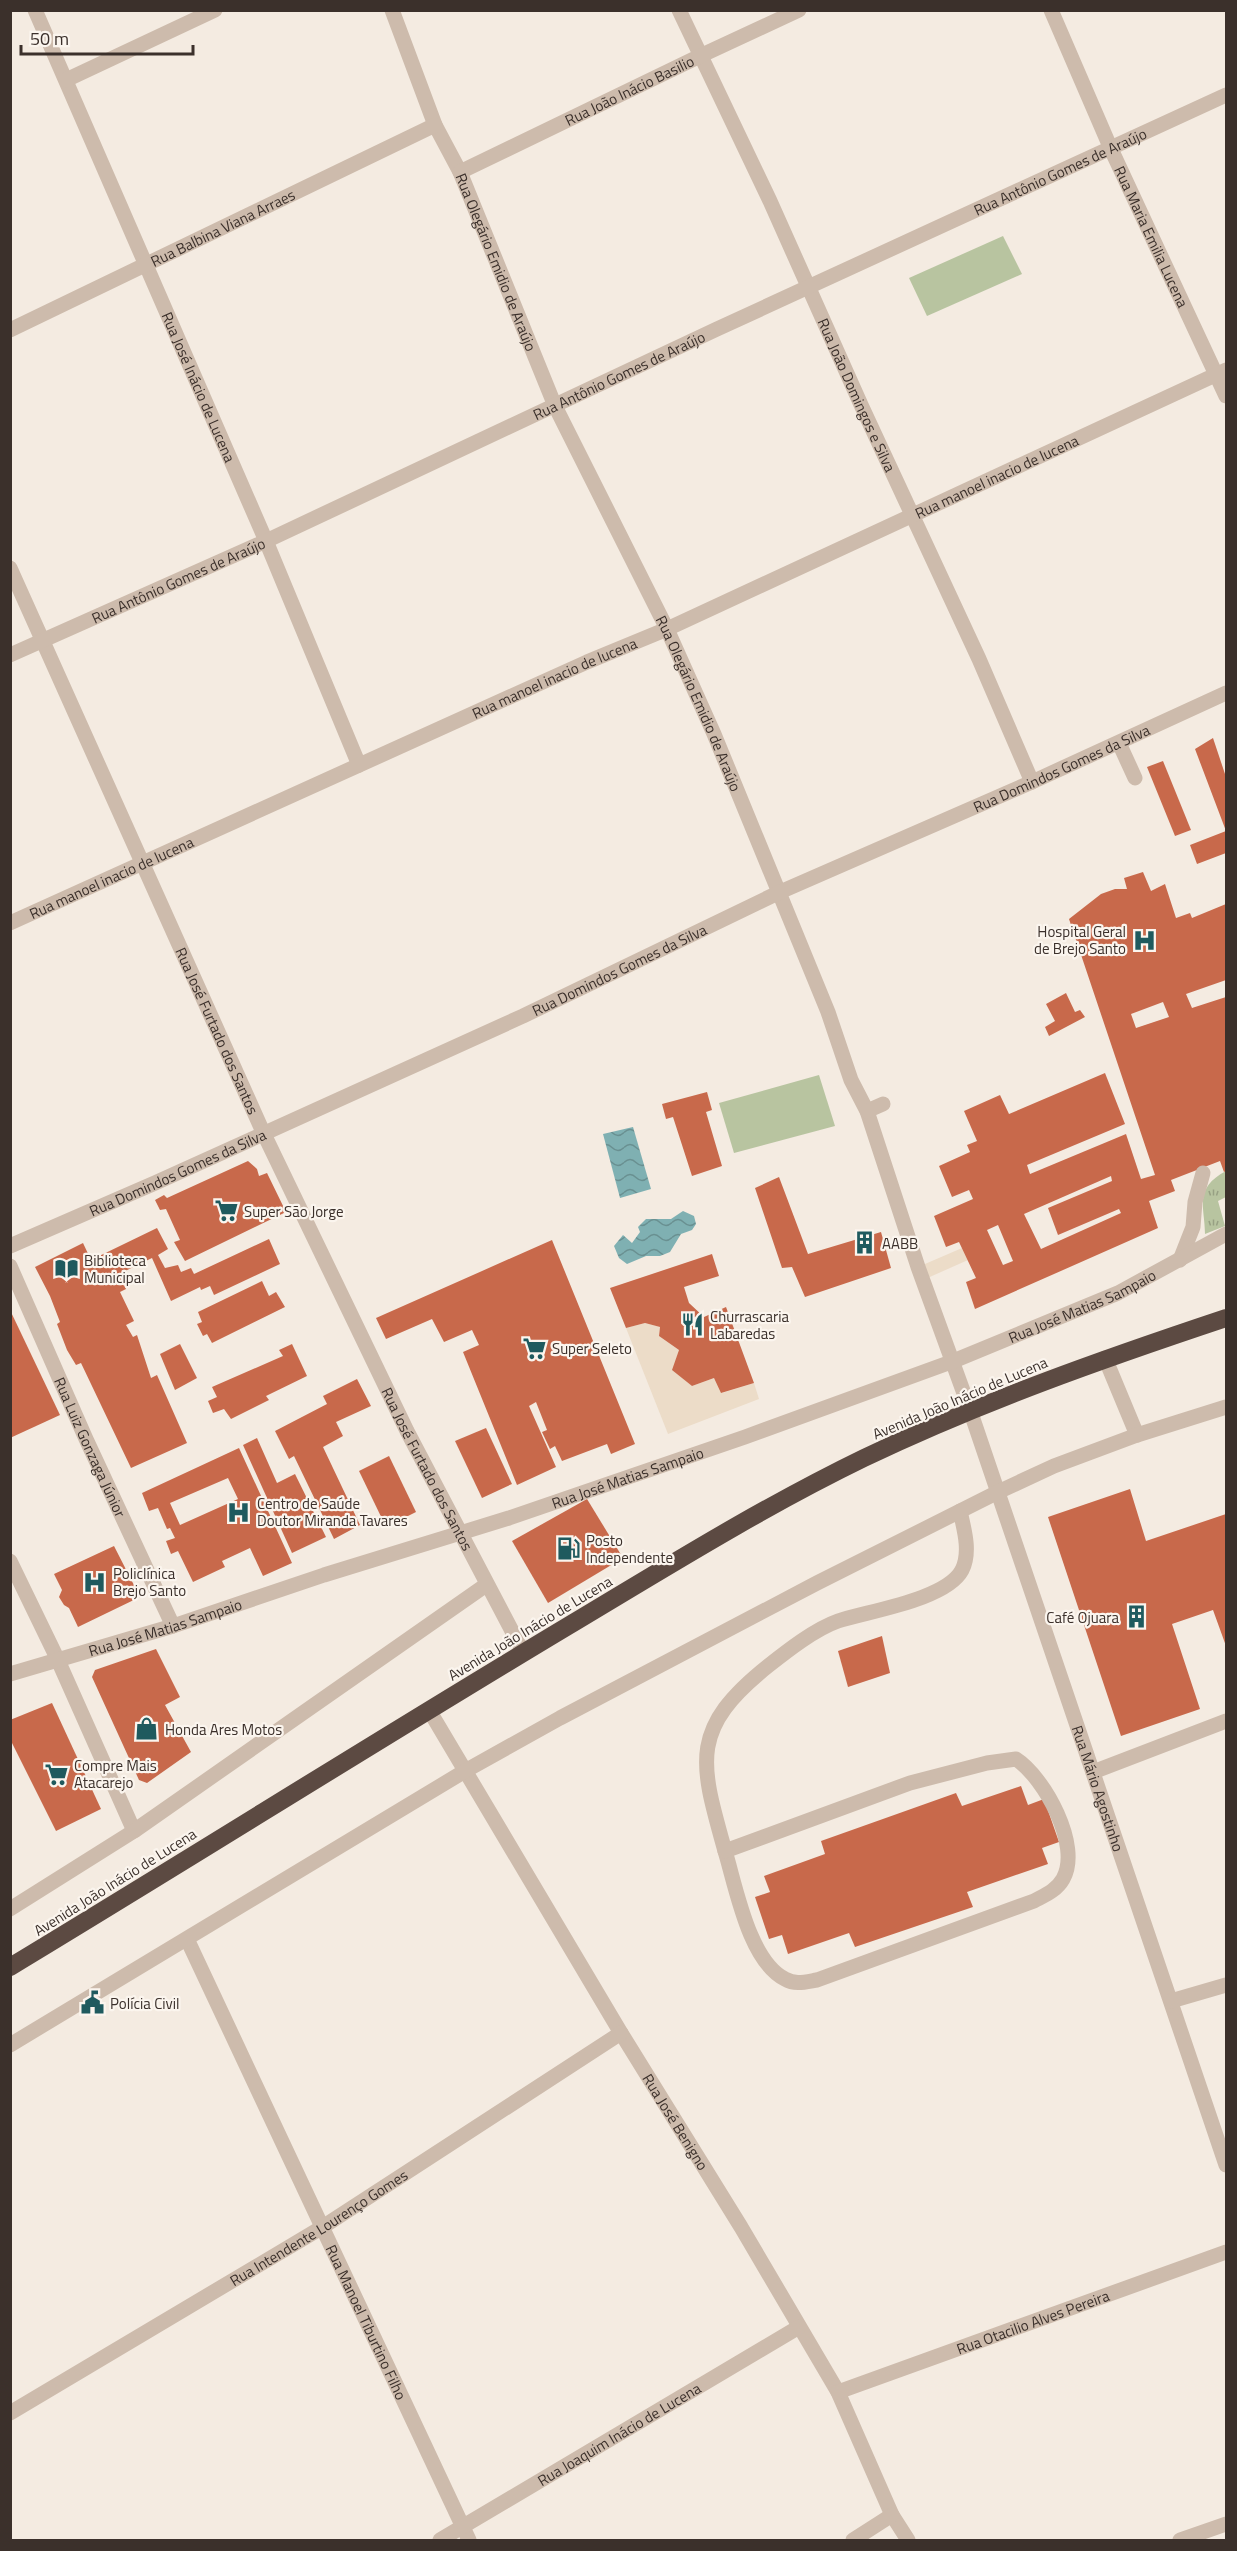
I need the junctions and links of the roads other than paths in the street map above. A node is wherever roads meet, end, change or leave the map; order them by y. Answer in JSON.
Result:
{"nodes":[{"id":1,"x":35,"y":10,"type":"edge"},
{"id":2,"x":215,"y":10,"type":"edge"},
{"id":3,"x":392,"y":10,"type":"edge"},
{"id":4,"x":679,"y":10,"type":"edge"},
{"id":5,"x":799,"y":10,"type":"edge"},
{"id":6,"x":1051,"y":10,"type":"edge"},
{"id":7,"x":700,"y":56,"type":"junction"},
{"id":8,"x":66,"y":80,"type":"junction"},
{"id":9,"x":1227,"y":95,"type":"edge"},
{"id":10,"x":435,"y":125,"type":"junction"},
{"id":11,"x":1111,"y":149,"type":"junction"},
{"id":12,"x":460,"y":172,"type":"junction"},
{"id":13,"x":146,"y":266,"type":"junction"},
{"id":14,"x":809,"y":288,"type":"junction"},
{"id":15,"x":10,"y":330,"type":"edge"},
{"id":16,"x":1222,"y":372,"type":"edge"},
{"id":17,"x":1227,"y":396,"type":"edge"},
{"id":18,"x":555,"y":406,"type":"junction"},
{"id":19,"x":911,"y":515,"type":"junction"},
{"id":20,"x":266,"y":541,"type":"junction"},
{"id":21,"x":10,"y":568,"type":"edge"},
{"id":22,"x":667,"y":629,"type":"junction"},
{"id":23,"x":42,"y":641,"type":"junction"},
{"id":24,"x":10,"y":655,"type":"edge"},
{"id":25,"x":1226,"y":694,"type":"edge"},
{"id":26,"x":1119,"y":743,"type":"junction"},
{"id":27,"x":359,"y":765,"type":"junction"},
{"id":28,"x":1135,"y":778,"type":"dead end"},
{"id":29,"x":1032,"y":782,"type":"junction"},
{"id":30,"x":144,"y":863,"type":"junction"},
{"id":31,"x":780,"y":892,"type":"junction"},
{"id":32,"x":10,"y":923,"type":"edge"},
{"id":33,"x":883,"y":1104,"type":"dead end"},
{"id":34,"x":867,"y":1111,"type":"junction"},
{"id":35,"x":263,"y":1132,"type":"junction"},
{"id":36,"x":1202,"y":1174,"type":"dead end"},
{"id":37,"x":1227,"y":1234,"type":"edge"},
{"id":38,"x":10,"y":1246,"type":"edge"},
{"id":39,"x":1180,"y":1260,"type":"junction"},
{"id":40,"x":10,"y":1266,"type":"edge"},
{"id":41,"x":1227,"y":1318,"type":"edge"},
{"id":42,"x":1105,"y":1358,"type":"junction"},
{"id":43,"x":951,"y":1362,"type":"junction"},
{"id":44,"x":1227,"y":1407,"type":"edge"},
{"id":45,"x":970,"y":1410,"type":"junction"},
{"id":46,"x":1137,"y":1436,"type":"junction"},
{"id":47,"x":998,"y":1492,"type":"junction"},
{"id":48,"x":960,"y":1511,"type":"junction"},
{"id":49,"x":460,"y":1534,"type":"junction"},
{"id":50,"x":10,"y":1561,"type":"edge"},
{"id":51,"x":486,"y":1585,"type":"junction"},
{"id":52,"x":173,"y":1626,"type":"junction"},
{"id":53,"x":523,"y":1653,"type":"junction"},
{"id":54,"x":57,"y":1659,"type":"junction"},
{"id":55,"x":10,"y":1674,"type":"edge"},
{"id":56,"x":429,"y":1710,"type":"junction"},
{"id":57,"x":1227,"y":1721,"type":"edge"},
{"id":58,"x":465,"y":1771,"type":"junction"},
{"id":59,"x":1093,"y":1772,"type":"junction"},
{"id":60,"x":134,"y":1831,"type":"junction"},
{"id":61,"x":725,"y":1851,"type":"junction"},
{"id":62,"x":10,"y":1908,"type":"edge"},
{"id":63,"x":187,"y":1939,"type":"junction"},
{"id":64,"x":10,"y":1968,"type":"edge"},
{"id":65,"x":1227,"y":1984,"type":"edge"},
{"id":66,"x":1171,"y":2001,"type":"junction"},
{"id":67,"x":621,"y":2033,"type":"junction"},
{"id":68,"x":10,"y":2045,"type":"edge"},
{"id":69,"x":1227,"y":2164,"type":"edge"},
{"id":70,"x":321,"y":2228,"type":"junction"},
{"id":71,"x":1227,"y":2252,"type":"edge"},
{"id":72,"x":800,"y":2327,"type":"junction"},
{"id":73,"x":838,"y":2392,"type":"junction"},
{"id":74,"x":10,"y":2413,"type":"edge"},
{"id":75,"x":892,"y":2515,"type":"junction"},
{"id":76,"x":1227,"y":2524,"type":"edge"},
{"id":77,"x":466,"y":2534,"type":"edge"},
{"id":78,"x":440,"y":2541,"type":"edge"},
{"id":79,"x":853,"y":2541,"type":"edge"},
{"id":80,"x":908,"y":2541,"type":"edge"},
{"id":81,"x":1180,"y":2541,"type":"edge"}],
"edges":[{"from":1,"to":8,"type":"street","name":"Rua José Inácio de Lucena"},
{"from":2,"to":8,"type":"street"},
{"from":3,"to":10,"type":"street","name":"Rua Olegário Emidio de Araújo"},
{"from":4,"to":7,"type":"street","name":"Rua João Domingos e Silva"},
{"from":5,"to":7,"type":"street","name":"Rua João Inácio Basilio"},
{"from":6,"to":11,"type":"street","name":"Rua Maria Emilia Lucena"},
{"from":7,"to":12,"type":"street","name":"Rua João Inácio Basilio"},
{"from":7,"to":14,"type":"street","name":"Rua João Domingos e Silva"},
{"from":8,"to":13,"type":"street","name":"Rua José Inácio de Lucena"},
{"from":9,"to":11,"type":"street","name":"Rua Antônio Gomes de Araújo"},
{"from":10,"to":12,"type":"street","name":"Rua Olegário Emidio de Araújo"},
{"from":10,"to":13,"type":"street","name":"Rua Balbina Viana Arraes"},
{"from":11,"to":14,"type":"street","name":"Rua Antônio Gomes de Araújo"},
{"from":11,"to":16,"type":"street","name":"Rua Maria Emilia Lucena"},
{"from":12,"to":18,"type":"street","name":"Rua Olegário Emidio de Araújo"},
{"from":13,"to":15,"type":"street","name":"Rua Balbina Viana Arraes"},
{"from":13,"to":20,"type":"street","name":"Rua José Inácio de Lucena"},
{"from":14,"to":18,"type":"street","name":"Rua Antônio Gomes de Araújo"},
{"from":14,"to":19,"type":"street","name":"Rua João Domingos e Silva"},
{"from":16,"to":17,"type":"street","name":"Rua Maria Emilia Lucena"},
{"from":16,"to":19,"type":"street","name":"Rua manoel inacio de lucena"},
{"from":18,"to":20,"type":"street","name":"Rua Antônio Gomes de Araújo"},
{"from":18,"to":22,"type":"street","name":"Rua Olegário Emidio de Araújo"},
{"from":19,"to":22,"type":"street","name":"Rua manoel inacio de lucena"},
{"from":19,"to":29,"type":"street","name":"Rua João Domingos e Silva"},
{"from":20,"to":23,"type":"street","name":"Rua Antônio Gomes de Araújo"},
{"from":20,"to":27,"type":"street","name":"Rua José Inácio de Lucena"},
{"from":21,"to":23,"type":"street","name":"Rua José Furtado dos Santos"},
{"from":22,"to":27,"type":"street","name":"Rua manoel inacio de lucena"},
{"from":22,"to":31,"type":"street","name":"Rua Olegário Emidio de Araújo"},
{"from":23,"to":24,"type":"street","name":"Rua Antônio Gomes de Araújo"},
{"from":23,"to":30,"type":"street","name":"Rua José Furtado dos Santos"},
{"from":25,"to":26,"type":"street","name":"Rua Domindos Gomes da Silva"},
{"from":26,"to":28,"type":"street"},
{"from":26,"to":29,"type":"street","name":"Rua Domindos Gomes da Silva"},
{"from":27,"to":30,"type":"street","name":"Rua manoel inacio de lucena"},
{"from":29,"to":31,"type":"street","name":"Rua Domindos Gomes da Silva"},
{"from":30,"to":32,"type":"street","name":"Rua manoel inacio de lucena"},
{"from":30,"to":35,"type":"street","name":"Rua José Furtado dos Santos"},
{"from":31,"to":34,"type":"street","name":"Rua Olegário Emidio de Araújo"},
{"from":31,"to":35,"type":"street","name":"Rua Domindos Gomes da Silva"},
{"from":33,"to":34,"type":"street"},
{"from":34,"to":43,"type":"street","name":"Rua Olegário Emidio de Araújo"},
{"from":35,"to":38,"type":"street","name":"Rua Domindos Gomes da Silva"},
{"from":35,"to":49,"type":"street","name":"Rua José Furtado dos Santos"},
{"from":36,"to":39,"type":"street"},
{"from":37,"to":39,"type":"street","name":"Rua José Matias Sampaio"},
{"from":39,"to":43,"type":"street","name":"Rua José Matias Sampaio"},
{"from":40,"to":52,"type":"street","name":"Rua Luiz Gonzaga Júnior"},
{"from":41,"to":42,"type":"highway","name":"Avenida João Inácio de Lucena"},
{"from":42,"to":45,"type":"highway","name":"Avenida João Inácio de Lucena"},
{"from":42,"to":46,"type":"street"},
{"from":43,"to":45,"type":"street","name":"Rua Olegário Emidio de Araújo"},
{"from":43,"to":49,"type":"street","name":"Rua José Matias Sampaio"},
{"from":44,"to":46,"type":"street"},
{"from":45,"to":47,"type":"street","name":"Rua Mário Agostinho"},
{"from":45,"to":53,"type":"highway","name":"Avenida João Inácio de Lucena"},
{"from":46,"to":47,"type":"street"},
{"from":47,"to":48,"type":"street"},
{"from":47,"to":59,"type":"street","name":"Rua Mário Agostinho"},
{"from":48,"to":58,"type":"street"},
{"from":48,"to":61,"type":"street"},
{"from":49,"to":51,"type":"street","name":"Rua José Furtado dos Santos"},
{"from":49,"to":52,"type":"street","name":"Rua José Matias Sampaio"},
{"from":50,"to":54,"type":"street"},
{"from":51,"to":53,"type":"street","name":"Rua José Furtado dos Santos"},
{"from":51,"to":60,"type":"street"},
{"from":52,"to":54,"type":"street","name":"Rua José Matias Sampaio"},
{"from":53,"to":56,"type":"highway","name":"Avenida João Inácio de Lucena"},
{"from":54,"to":55,"type":"street","name":"Rua José Matias Sampaio"},
{"from":54,"to":60,"type":"street"},
{"from":56,"to":58,"type":"street","name":"Rua José Benigno"},
{"from":56,"to":64,"type":"highway","name":"Avenida João Inácio de Lucena"},
{"from":57,"to":59,"type":"street"},
{"from":58,"to":63,"type":"street"},
{"from":58,"to":67,"type":"street","name":"Rua José Benigno"},
{"from":59,"to":66,"type":"street","name":"Rua Mário Agostinho"},
{"from":60,"to":62,"type":"street"},
{"from":61,"to":61,"type":"street"},
{"from":63,"to":68,"type":"street"},
{"from":63,"to":70,"type":"street","name":"Rua Manoel Tiburtino Filho"},
{"from":65,"to":66,"type":"street"},
{"from":66,"to":69,"type":"street","name":"Rua Mário Agostinho"},
{"from":67,"to":70,"type":"street","name":"Rua Intendente Lourenço Gomes"},
{"from":67,"to":72,"type":"street","name":"Rua José Benigno"},
{"from":70,"to":74,"type":"street","name":"Rua Intendente Lourenço Gomes"},
{"from":70,"to":77,"type":"street","name":"Rua Manoel Tiburtino Filho"},
{"from":71,"to":73,"type":"street","name":"Rua Otacilio Alves Pereira"},
{"from":72,"to":73,"type":"street","name":"Rua José Benigno"},
{"from":72,"to":77,"type":"street","name":"Rua Joaquim Inácio de Lucena"},
{"from":73,"to":75,"type":"street","name":"Rua José Benigno"},
{"from":75,"to":79,"type":"street"},
{"from":75,"to":80,"type":"street","name":"Rua José Benigno"},
{"from":76,"to":81,"type":"street"},
{"from":77,"to":78,"type":"street","name":"Rua Joaquim Inácio de Lucena"}]}
